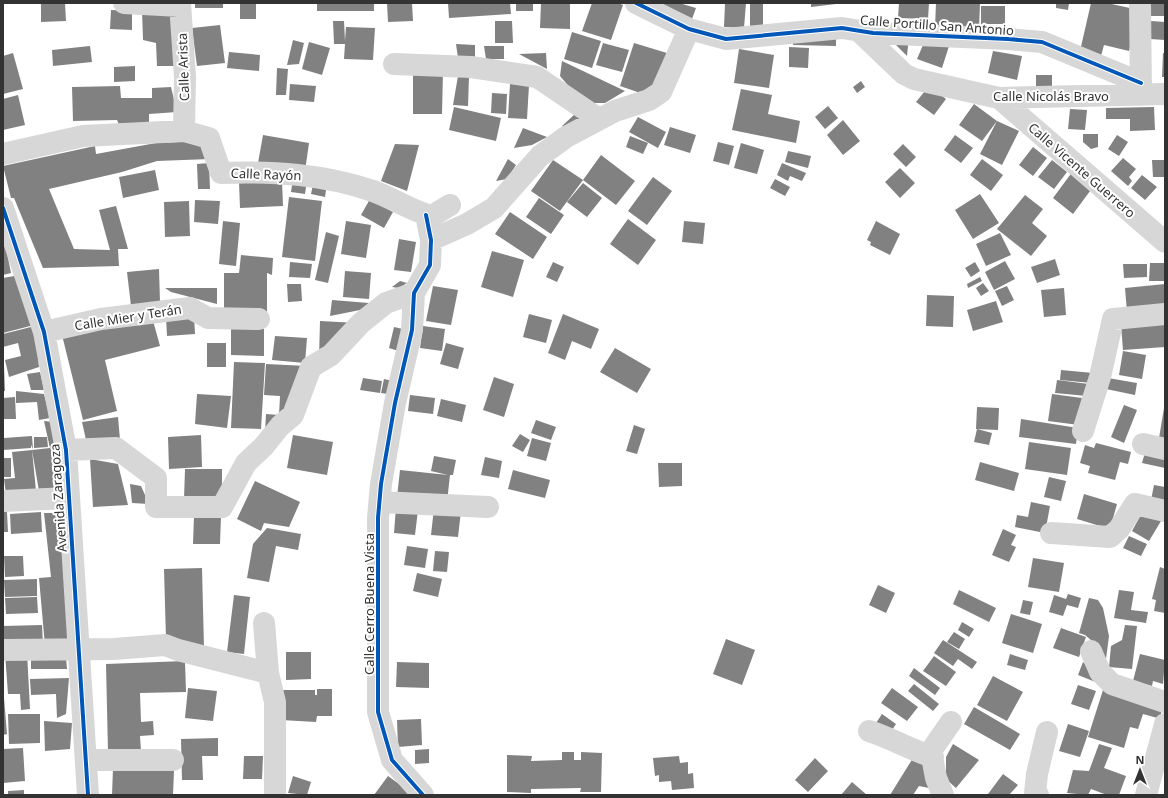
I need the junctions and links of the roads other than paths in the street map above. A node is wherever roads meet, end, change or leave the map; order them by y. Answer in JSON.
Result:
{"nodes":[{"id":1,"x":124,"y":3,"type":"edge"},
{"id":2,"x":636,"y":3,"type":"edge"},
{"id":3,"x":1140,"y":3,"type":"edge"},
{"id":4,"x":180,"y":4,"type":"edge"},
{"id":5,"x":689,"y":30,"type":"junction"},
{"id":6,"x":860,"y":32,"type":"junction"},
{"id":7,"x":394,"y":64,"type":"dead end"},
{"id":8,"x":1141,"y":89,"type":"junction"},
{"id":9,"x":1165,"y":94,"type":"edge"},
{"id":10,"x":999,"y":98,"type":"junction"},
{"id":11,"x":599,"y":119,"type":"junction"},
{"id":12,"x":184,"y":131,"type":"junction"},
{"id":13,"x":3,"y":154,"type":"edge"},
{"id":14,"x":450,"y":205,"type":"dead end"},
{"id":15,"x":3,"y":208,"type":"edge"},
{"id":16,"x":426,"y":215,"type":"junction"},
{"id":17,"x":431,"y":240,"type":"junction"},
{"id":18,"x":1165,"y":242,"type":"edge"},
{"id":19,"x":414,"y":293,"type":"junction"},
{"id":20,"x":1165,"y":314,"type":"edge"},
{"id":21,"x":259,"y":319,"type":"dead end"},
{"id":22,"x":44,"y":332,"type":"junction"},
{"id":23,"x":1082,"y":431,"type":"dead end"},
{"id":24,"x":1143,"y":444,"type":"dead end"},
{"id":25,"x":1165,"y":449,"type":"edge"},
{"id":26,"x":66,"y":450,"type":"junction"},
{"id":27,"x":68,"y":498,"type":"junction"},
{"id":28,"x":3,"y":501,"type":"edge"},
{"id":29,"x":380,"y":502,"type":"junction"},
{"id":30,"x":488,"y":507,"type":"dead end"},
{"id":31,"x":1165,"y":511,"type":"edge"},
{"id":32,"x":1051,"y":533,"type":"dead end"},
{"id":33,"x":264,"y":623,"type":"dead end"},
{"id":34,"x":79,"y":649,"type":"junction"},
{"id":35,"x":3,"y":650,"type":"edge"},
{"id":36,"x":1092,"y":650,"type":"dead end"},
{"id":37,"x":268,"y":673,"type":"junction"},
{"id":38,"x":1165,"y":702,"type":"edge"},
{"id":39,"x":951,"y":722,"type":"dead end"},
{"id":40,"x":1165,"y":724,"type":"edge"},
{"id":41,"x":869,"y":731,"type":"dead end"},
{"id":42,"x":1047,"y":732,"type":"dead end"},
{"id":43,"x":933,"y":757,"type":"junction"},
{"id":44,"x":86,"y":760,"type":"junction"},
{"id":45,"x":173,"y":760,"type":"dead end"},
{"id":46,"x":88,"y":795,"type":"edge"},
{"id":47,"x":275,"y":795,"type":"edge"},
{"id":48,"x":423,"y":795,"type":"edge"},
{"id":49,"x":943,"y":795,"type":"edge"},
{"id":50,"x":1038,"y":795,"type":"edge"},
{"id":51,"x":1146,"y":795,"type":"edge"}],
"edges":[{"from":1,"to":4,"type":"street"},
{"from":2,"to":5,"type":"street","name":"Calle Portillo San Antonio"},
{"from":3,"to":8,"type":"street"},
{"from":4,"to":12,"type":"street","name":"Calle Arista"},
{"from":5,"to":6,"type":"street","name":"Calle Portillo San Antonio"},
{"from":5,"to":11,"type":"street"},
{"from":6,"to":8,"type":"street","name":"Calle Portillo San Antonio"},
{"from":6,"to":10,"type":"street","name":"Calle Nicolás Bravo"},
{"from":7,"to":11,"type":"street"},
{"from":8,"to":9,"type":"street","name":"Calle Nicolás Bravo"},
{"from":8,"to":10,"type":"street","name":"Calle Nicolás Bravo"},
{"from":10,"to":18,"type":"street","name":"Calle Vicente Guerrero"},
{"from":11,"to":17,"type":"street"},
{"from":12,"to":13,"type":"street","name":"Calle Rayón"},
{"from":12,"to":16,"type":"street","name":"Calle Rayón"},
{"from":14,"to":16,"type":"street"},
{"from":15,"to":22,"type":"street","name":"Avenida Zaragoza"},
{"from":16,"to":17,"type":"street","name":"Calle Cerro Buena Vista"},
{"from":17,"to":19,"type":"street","name":"Calle Cerro Buena Vista"},
{"from":19,"to":26,"type":"street"},
{"from":19,"to":29,"type":"street","name":"Calle Cerro Buena Vista"},
{"from":20,"to":23,"type":"street"},
{"from":21,"to":22,"type":"street","name":"Calle Mier y Terán"},
{"from":22,"to":26,"type":"street","name":"Avenida Zaragoza"},
{"from":24,"to":25,"type":"street"},
{"from":26,"to":27,"type":"street","name":"Avenida Zaragoza"},
{"from":27,"to":28,"type":"street"},
{"from":27,"to":34,"type":"street","name":"Avenida Zaragoza"},
{"from":29,"to":30,"type":"street"},
{"from":29,"to":48,"type":"street","name":"Calle Cerro Buena Vista"},
{"from":31,"to":32,"type":"street"},
{"from":33,"to":37,"type":"street"},
{"from":34,"to":35,"type":"street"},
{"from":34,"to":37,"type":"street"},
{"from":34,"to":44,"type":"street","name":"Avenida Zaragoza"},
{"from":36,"to":38,"type":"street"},
{"from":37,"to":47,"type":"street"},
{"from":39,"to":43,"type":"street"},
{"from":40,"to":51,"type":"street"},
{"from":41,"to":43,"type":"street"},
{"from":42,"to":50,"type":"street"},
{"from":43,"to":49,"type":"street"},
{"from":44,"to":45,"type":"street"},
{"from":44,"to":46,"type":"street","name":"Avenida Zaragoza"}]}
